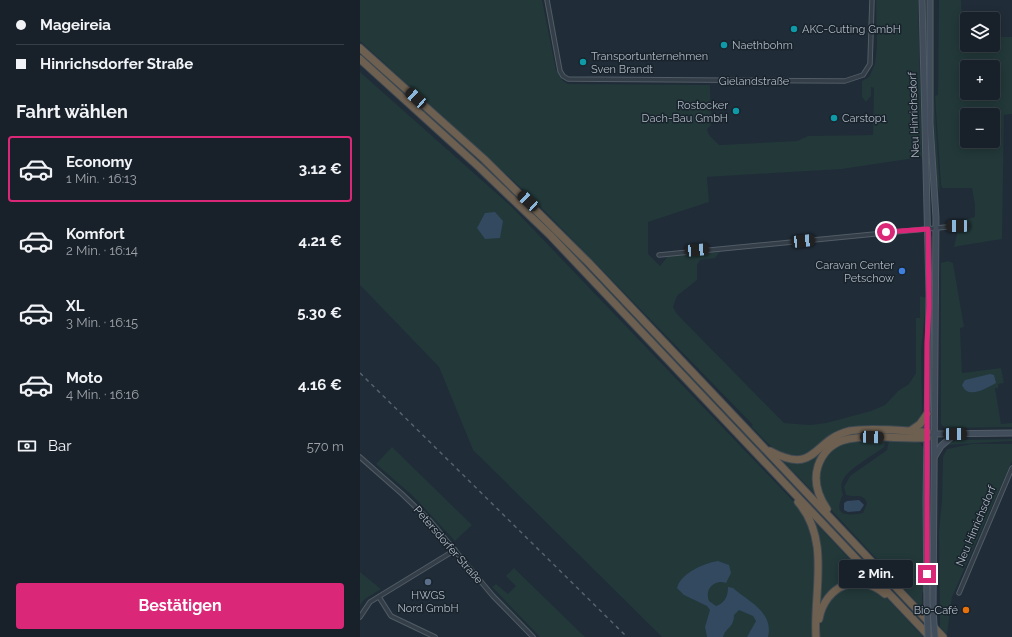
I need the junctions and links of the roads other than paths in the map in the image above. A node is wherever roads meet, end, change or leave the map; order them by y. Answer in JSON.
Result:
{"nodes":[{"id":1,"x":547,"y":0,"type":"edge"},
{"id":2,"x":872,"y":0,"type":"edge"},
{"id":3,"x":922,"y":0,"type":"edge"},
{"id":4,"x":930,"y":0,"type":"edge"},
{"id":5,"x":360,"y":48,"type":"edge"},
{"id":6,"x":360,"y":59,"type":"edge"},
{"id":7,"x":928,"y":218,"type":"junction"},
{"id":8,"x":958,"y":226,"type":"dead end"},
{"id":9,"x":936,"y":228,"type":"junction"},
{"id":10,"x":928,"y":229,"type":"junction"},
{"id":11,"x":936,"y":235,"type":"junction"},
{"id":12,"x":659,"y":255,"type":"dead end"},
{"id":13,"x":927,"y":414,"type":"junction"},
{"id":14,"x":906,"y":432,"type":"junction"},
{"id":15,"x":1012,"y":433,"type":"edge"},
{"id":16,"x":935,"y":434,"type":"junction"},
{"id":17,"x":955,"y":434,"type":"junction"},
{"id":18,"x":927,"y":435,"type":"junction"},
{"id":19,"x":763,"y":447,"type":"junction"},
{"id":20,"x":360,"y":457,"type":"edge"},
{"id":21,"x":935,"y":457,"type":"junction"},
{"id":22,"x":1012,"y":468,"type":"edge"},
{"id":23,"x":785,"y":484,"type":"junction"},
{"id":24,"x":838,"y":526,"type":"junction"},
{"id":25,"x":455,"y":550,"type":"junction"},
{"id":26,"x":959,"y":592,"type":"dead end"},
{"id":27,"x":379,"y":597,"type":"junction"},
{"id":28,"x":904,"y":609,"type":"junction"},
{"id":29,"x":360,"y":617,"type":"edge"},
{"id":30,"x":435,"y":637,"type":"edge"},
{"id":31,"x":533,"y":637,"type":"edge"},
{"id":32,"x":817,"y":637,"type":"edge"},
{"id":33,"x":929,"y":637,"type":"edge"},
{"id":34,"x":934,"y":637,"type":"edge"},
{"id":35,"x":943,"y":637,"type":"edge"}],
"edges":[{"from":1,"to":2,"type":"street","name":"Gielandstraße"},
{"from":3,"to":7,"type":"main road","name":"Neu Hinrichsdorf"},
{"from":4,"to":9,"type":"main road","name":"Neu Hinrichsdorf"},
{"from":5,"to":19,"type":"highway"},
{"from":6,"to":23,"type":"highway"},
{"from":7,"to":9,"type":"main road"},
{"from":7,"to":10,"type":"main road","name":"Neu Hinrichsdorf"},
{"from":8,"to":9,"type":"street"},
{"from":9,"to":10,"type":"street"},
{"from":9,"to":11,"type":"main road","name":"Neu Hinrichsdorf"},
{"from":10,"to":11,"type":"main road"},
{"from":10,"to":12,"type":"street"},
{"from":10,"to":13,"type":"main road","name":"Neu Hinrichsdorf"},
{"from":11,"to":16,"type":"main road","name":"Neu Hinrichsdorf"},
{"from":13,"to":14,"type":"highway"},
{"from":13,"to":18,"type":"main road","name":"Neu Hinrichsdorf"},
{"from":14,"to":18,"type":"highway"},
{"from":14,"to":19,"type":"highway"},
{"from":15,"to":17,"type":"main road"},
{"from":16,"to":17,"type":"main road"},
{"from":16,"to":18,"type":"main road"},
{"from":16,"to":21,"type":"main road","name":"Neu Hinrichsdorf"},
{"from":17,"to":21,"type":"main road"},
{"from":18,"to":24,"type":"highway"},
{"from":18,"to":33,"type":"main road","name":"Neu Hinrichsdorf","bridge":true},
{"from":19,"to":24,"type":"highway"},
{"from":20,"to":25,"type":"street","name":"Petersdorfer Straße"},
{"from":21,"to":34,"type":"main road","name":"Neu Hinrichsdorf","bridge":true},
{"from":22,"to":26,"type":"street","name":"Neu Hinrichsdorf"},
{"from":23,"to":28,"type":"highway"},
{"from":23,"to":32,"type":"highway"},
{"from":24,"to":35,"type":"highway"},
{"from":25,"to":27,"type":"street"},
{"from":25,"to":31,"type":"street","name":"Petersdorfer Straße"},
{"from":27,"to":29,"type":"street"},
{"from":27,"to":30,"type":"street"},
{"from":28,"to":32,"type":"highway"},
{"from":28,"to":33,"type":"highway"}]}
